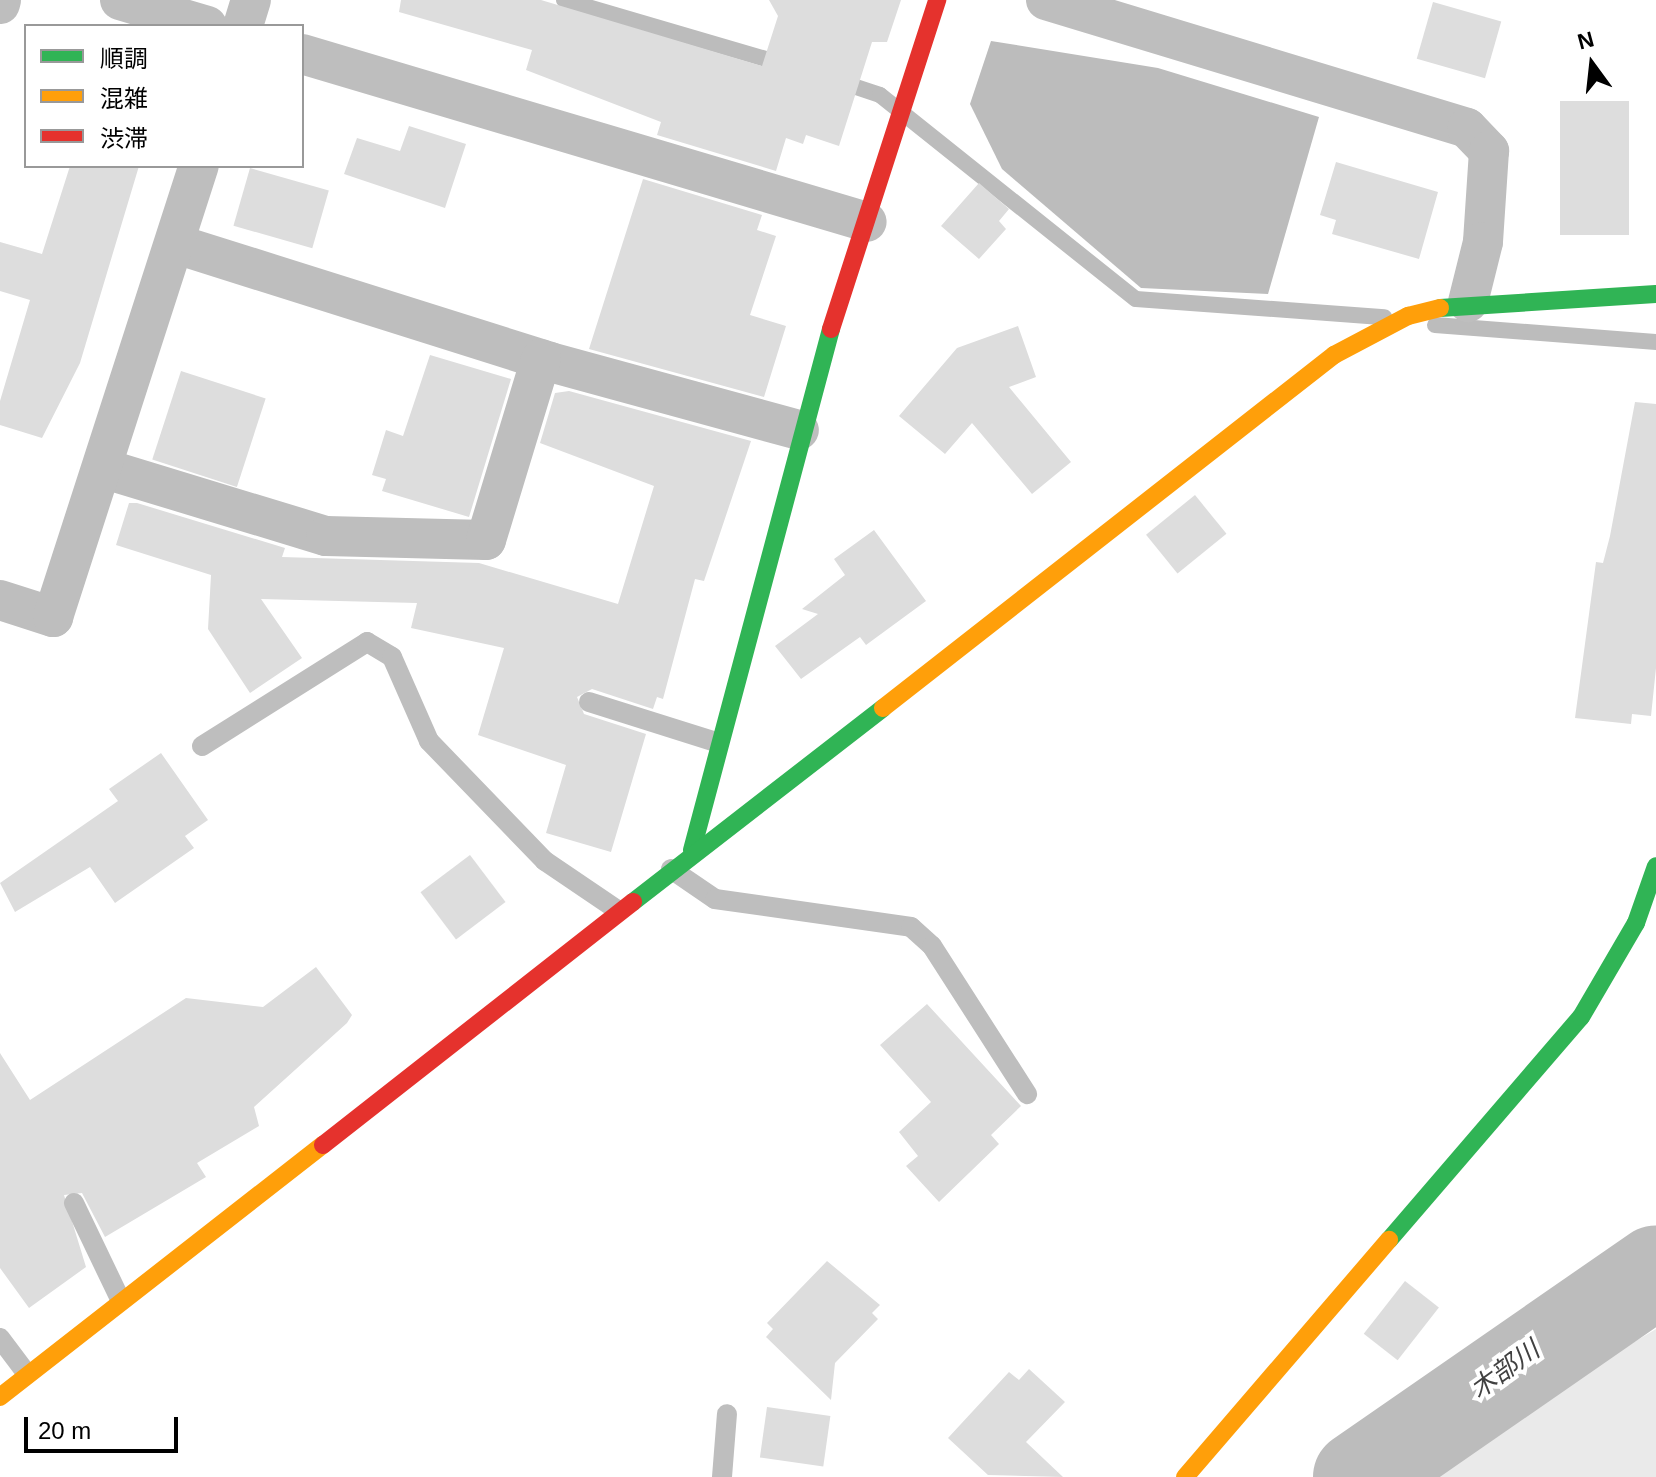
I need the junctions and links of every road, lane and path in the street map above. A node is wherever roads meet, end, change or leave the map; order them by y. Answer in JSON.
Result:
{"nodes":[{"id":1,"x":120,"y":0,"type":"edge"},
{"id":2,"x":251,"y":0,"type":"edge"},
{"id":3,"x":937,"y":0,"type":"edge"},
{"id":4,"x":1046,"y":0,"type":"edge"},
{"id":5,"x":200,"y":24,"type":"edge"},
{"id":6,"x":244,"y":24,"type":"edge"},
{"id":7,"x":304,"y":55,"type":"edge"},
{"id":8,"x":198,"y":168,"type":"edge"},
{"id":9,"x":867,"y":222,"type":"junction"},
{"id":10,"x":176,"y":244,"type":"junction"},
{"id":11,"x":1656,"y":294,"type":"edge"},
{"id":12,"x":1468,"y":302,"type":"junction"},
{"id":13,"x":541,"y":359,"type":"junction"},
{"id":14,"x":799,"y":430,"type":"junction"},
{"id":15,"x":102,"y":468,"type":"junction"},
{"id":16,"x":0,"y":600,"type":"edge"},
{"id":17,"x":589,"y":702,"type":"dead end"},
{"id":18,"x":719,"y":743,"type":"junction"},
{"id":19,"x":202,"y":746,"type":"dead end"},
{"id":20,"x":692,"y":850,"type":"junction"},
{"id":21,"x":1656,"y":866,"type":"edge"},
{"id":22,"x":670,"y":868,"type":"junction"},
{"id":23,"x":616,"y":909,"type":"junction"},
{"id":24,"x":1027,"y":1094,"type":"dead end"},
{"id":25,"x":74,"y":1203,"type":"dead end"},
{"id":26,"x":119,"y":1297,"type":"junction"},
{"id":27,"x":0,"y":1338,"type":"edge"},
{"id":28,"x":27,"y":1374,"type":"junction"},
{"id":29,"x":0,"y":1397,"type":"edge"},
{"id":30,"x":727,"y":1414,"type":"dead end"},
{"id":31,"x":722,"y":1477,"type":"edge"},
{"id":32,"x":1185,"y":1477,"type":"edge"}],
"edges":[{"from":1,"to":5,"type":"street"},
{"from":2,"to":6,"type":"street"},
{"from":3,"to":9,"type":"street"},
{"from":4,"to":12,"type":"street"},
{"from":7,"to":9,"type":"street"},
{"from":8,"to":10,"type":"street"},
{"from":9,"to":14,"type":"street"},
{"from":10,"to":13,"type":"street"},
{"from":10,"to":15,"type":"street"},
{"from":11,"to":12,"type":"street"},
{"from":12,"to":20,"type":"street"},
{"from":13,"to":14,"type":"street"},
{"from":13,"to":15,"type":"street"},
{"from":14,"to":18,"type":"street"},
{"from":15,"to":16,"type":"street"},
{"from":17,"to":18,"type":"lane"},
{"from":18,"to":20,"type":"street"},
{"from":19,"to":23,"type":"lane"},
{"from":20,"to":22,"type":"street"},
{"from":21,"to":32,"type":"street"},
{"from":22,"to":23,"type":"street"},
{"from":22,"to":24,"type":"lane"},
{"from":23,"to":26,"type":"street"},
{"from":25,"to":26,"type":"lane"},
{"from":26,"to":28,"type":"street"},
{"from":27,"to":28,"type":"lane"},
{"from":28,"to":29,"type":"street"},
{"from":30,"to":31,"type":"lane"}]}
